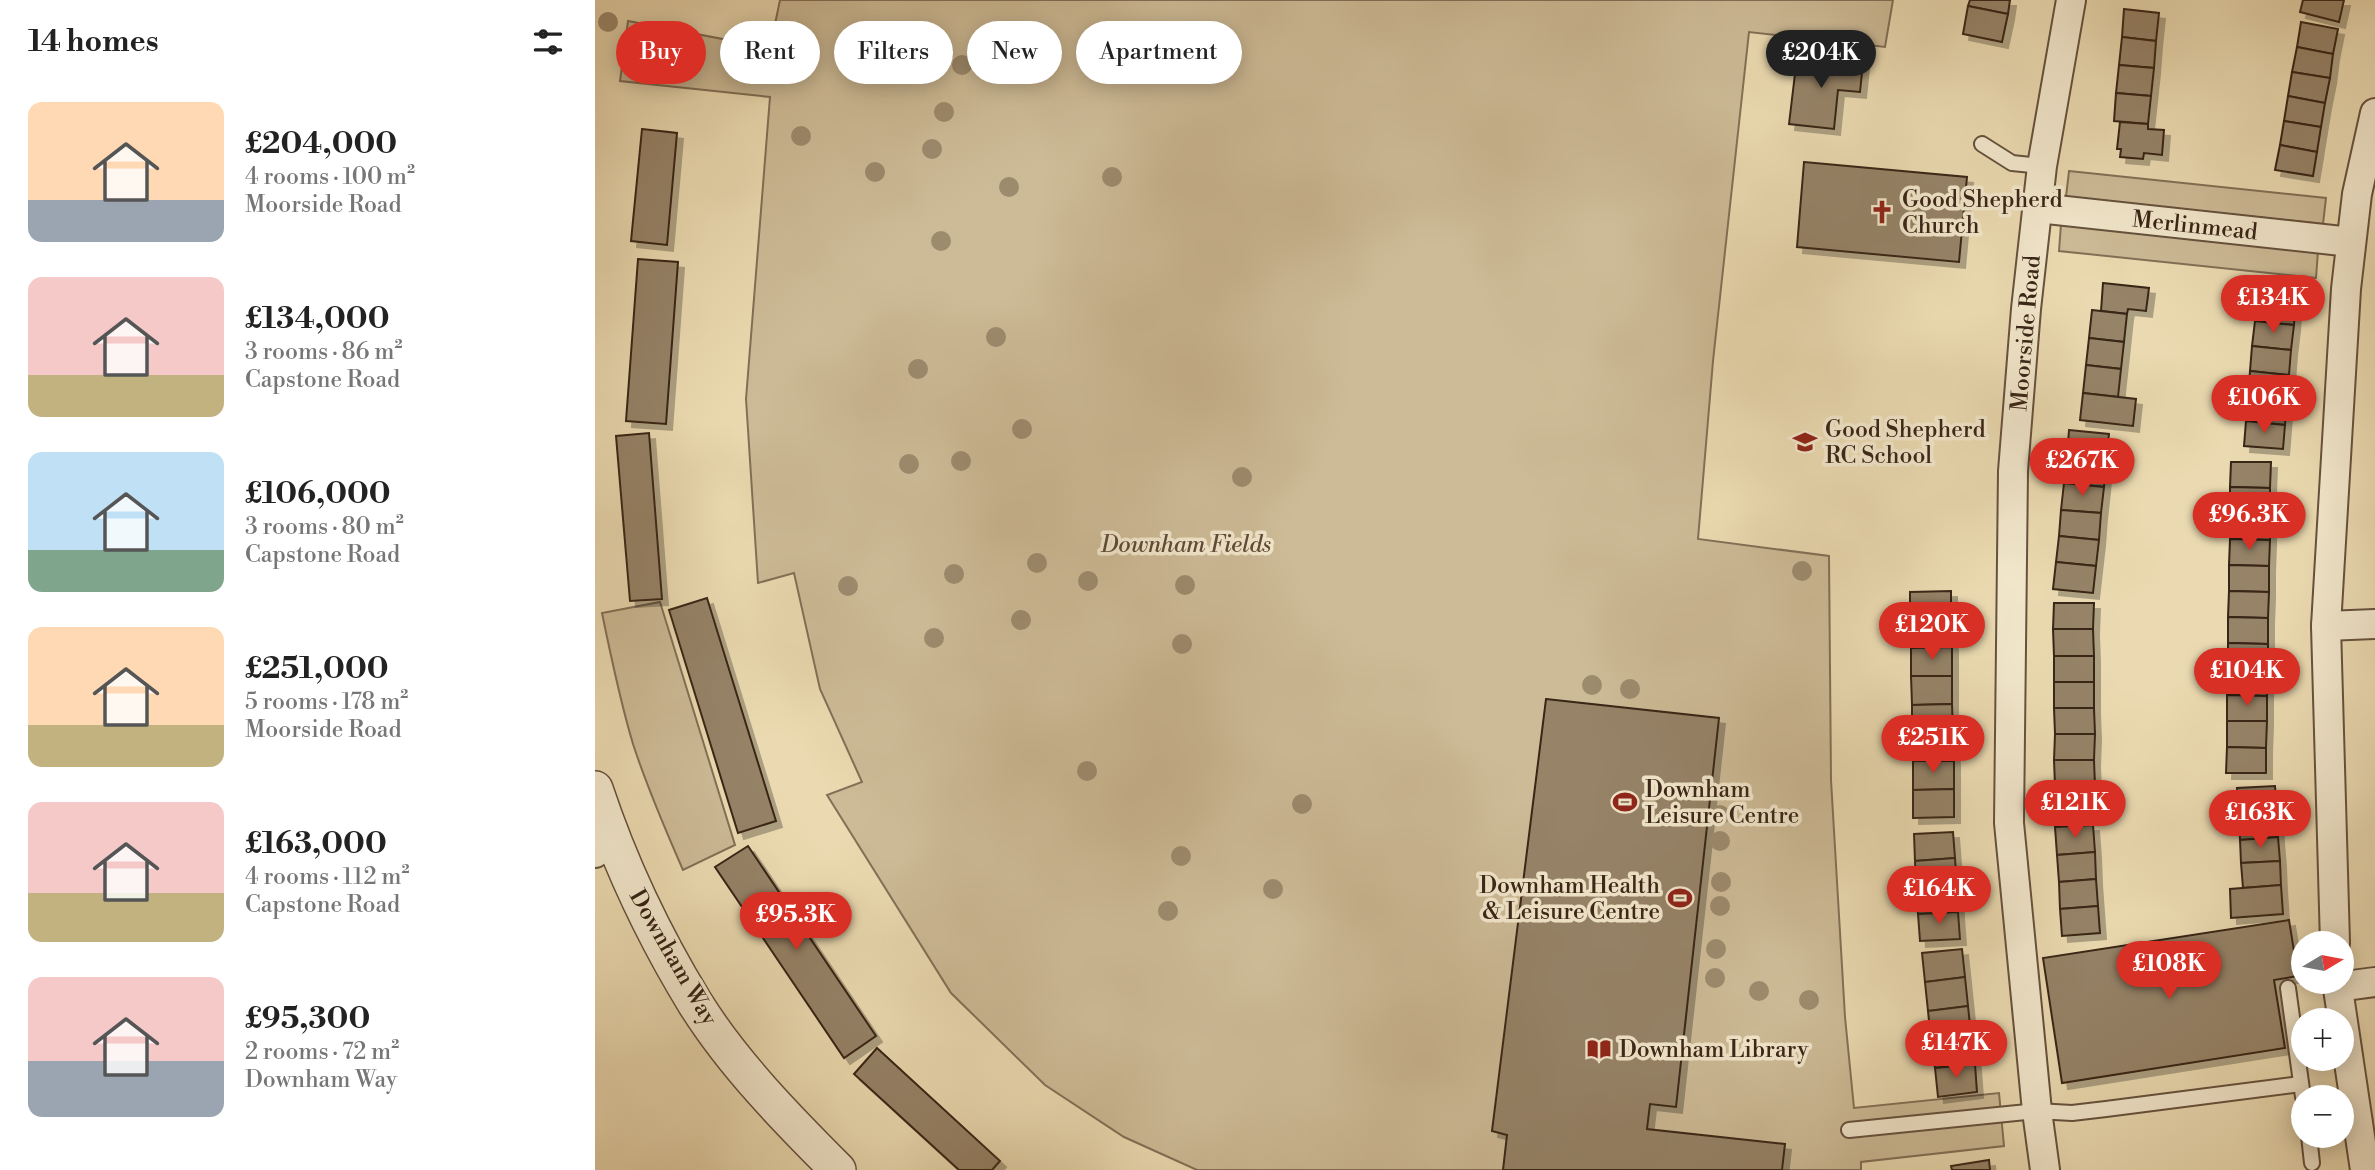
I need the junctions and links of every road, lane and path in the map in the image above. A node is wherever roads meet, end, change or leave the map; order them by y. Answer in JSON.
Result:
{"nodes":[{"id":1,"x":2071,"y":0,"type":"edge"},
{"id":2,"x":2375,"y":113,"type":"edge"},
{"id":3,"x":1982,"y":144,"type":"dead end"},
{"id":4,"x":2042,"y":166,"type":"junction"},
{"id":5,"x":2038,"y":208,"type":"junction"},
{"id":6,"x":2351,"y":242,"type":"junction"},
{"id":7,"x":2375,"y":624,"type":"edge"},
{"id":8,"x":2326,"y":626,"type":"junction"},
{"id":9,"x":595,"y":789,"type":"edge"},
{"id":10,"x":603,"y":845,"type":"edge"},
{"id":11,"x":2335,"y":931,"type":"edge"},
{"id":12,"x":2375,"y":982,"type":"edge"},
{"id":13,"x":2354,"y":983,"type":"edge"},
{"id":14,"x":2288,"y":988,"type":"dead end"},
{"id":15,"x":2339,"y":994,"type":"edge"},
{"id":16,"x":2301,"y":1085,"type":"edge"},
{"id":17,"x":2291,"y":1092,"type":"edge"},
{"id":18,"x":2037,"y":1111,"type":"junction"},
{"id":19,"x":1849,"y":1130,"type":"dead end"},
{"id":20,"x":2367,"y":1133,"type":"edge"},
{"id":21,"x":2310,"y":1148,"type":"edge"},
{"id":22,"x":2312,"y":1163,"type":"dead end"},
{"id":23,"x":838,"y":1170,"type":"edge"},
{"id":24,"x":2045,"y":1170,"type":"edge"},
{"id":25,"x":2365,"y":1170,"type":"edge"}],
"edges":[{"from":1,"to":4,"type":"street","name":"Moorside Road"},
{"from":2,"to":6,"type":"street"},
{"from":3,"to":4,"type":"lane"},
{"from":4,"to":5,"type":"street","name":"Moorside Road"},
{"from":5,"to":6,"type":"street","name":"Merlinmead"},
{"from":5,"to":18,"type":"street","name":"Moorside Road"},
{"from":6,"to":8,"type":"street"},
{"from":7,"to":8,"type":"street"},
{"from":8,"to":11,"type":"street"},
{"from":9,"to":10,"type":"street","name":"Downham Way"},
{"from":10,"to":23,"type":"street","name":"Downham Way"},
{"from":12,"to":13,"type":"street"},
{"from":14,"to":16,"type":"lane"},
{"from":15,"to":20,"type":"street"},
{"from":17,"to":18,"type":"lane"},
{"from":18,"to":19,"type":"lane"},
{"from":18,"to":24,"type":"street","name":"Moorside Road"},
{"from":20,"to":25,"type":"street"},
{"from":21,"to":22,"type":"lane"}]}
